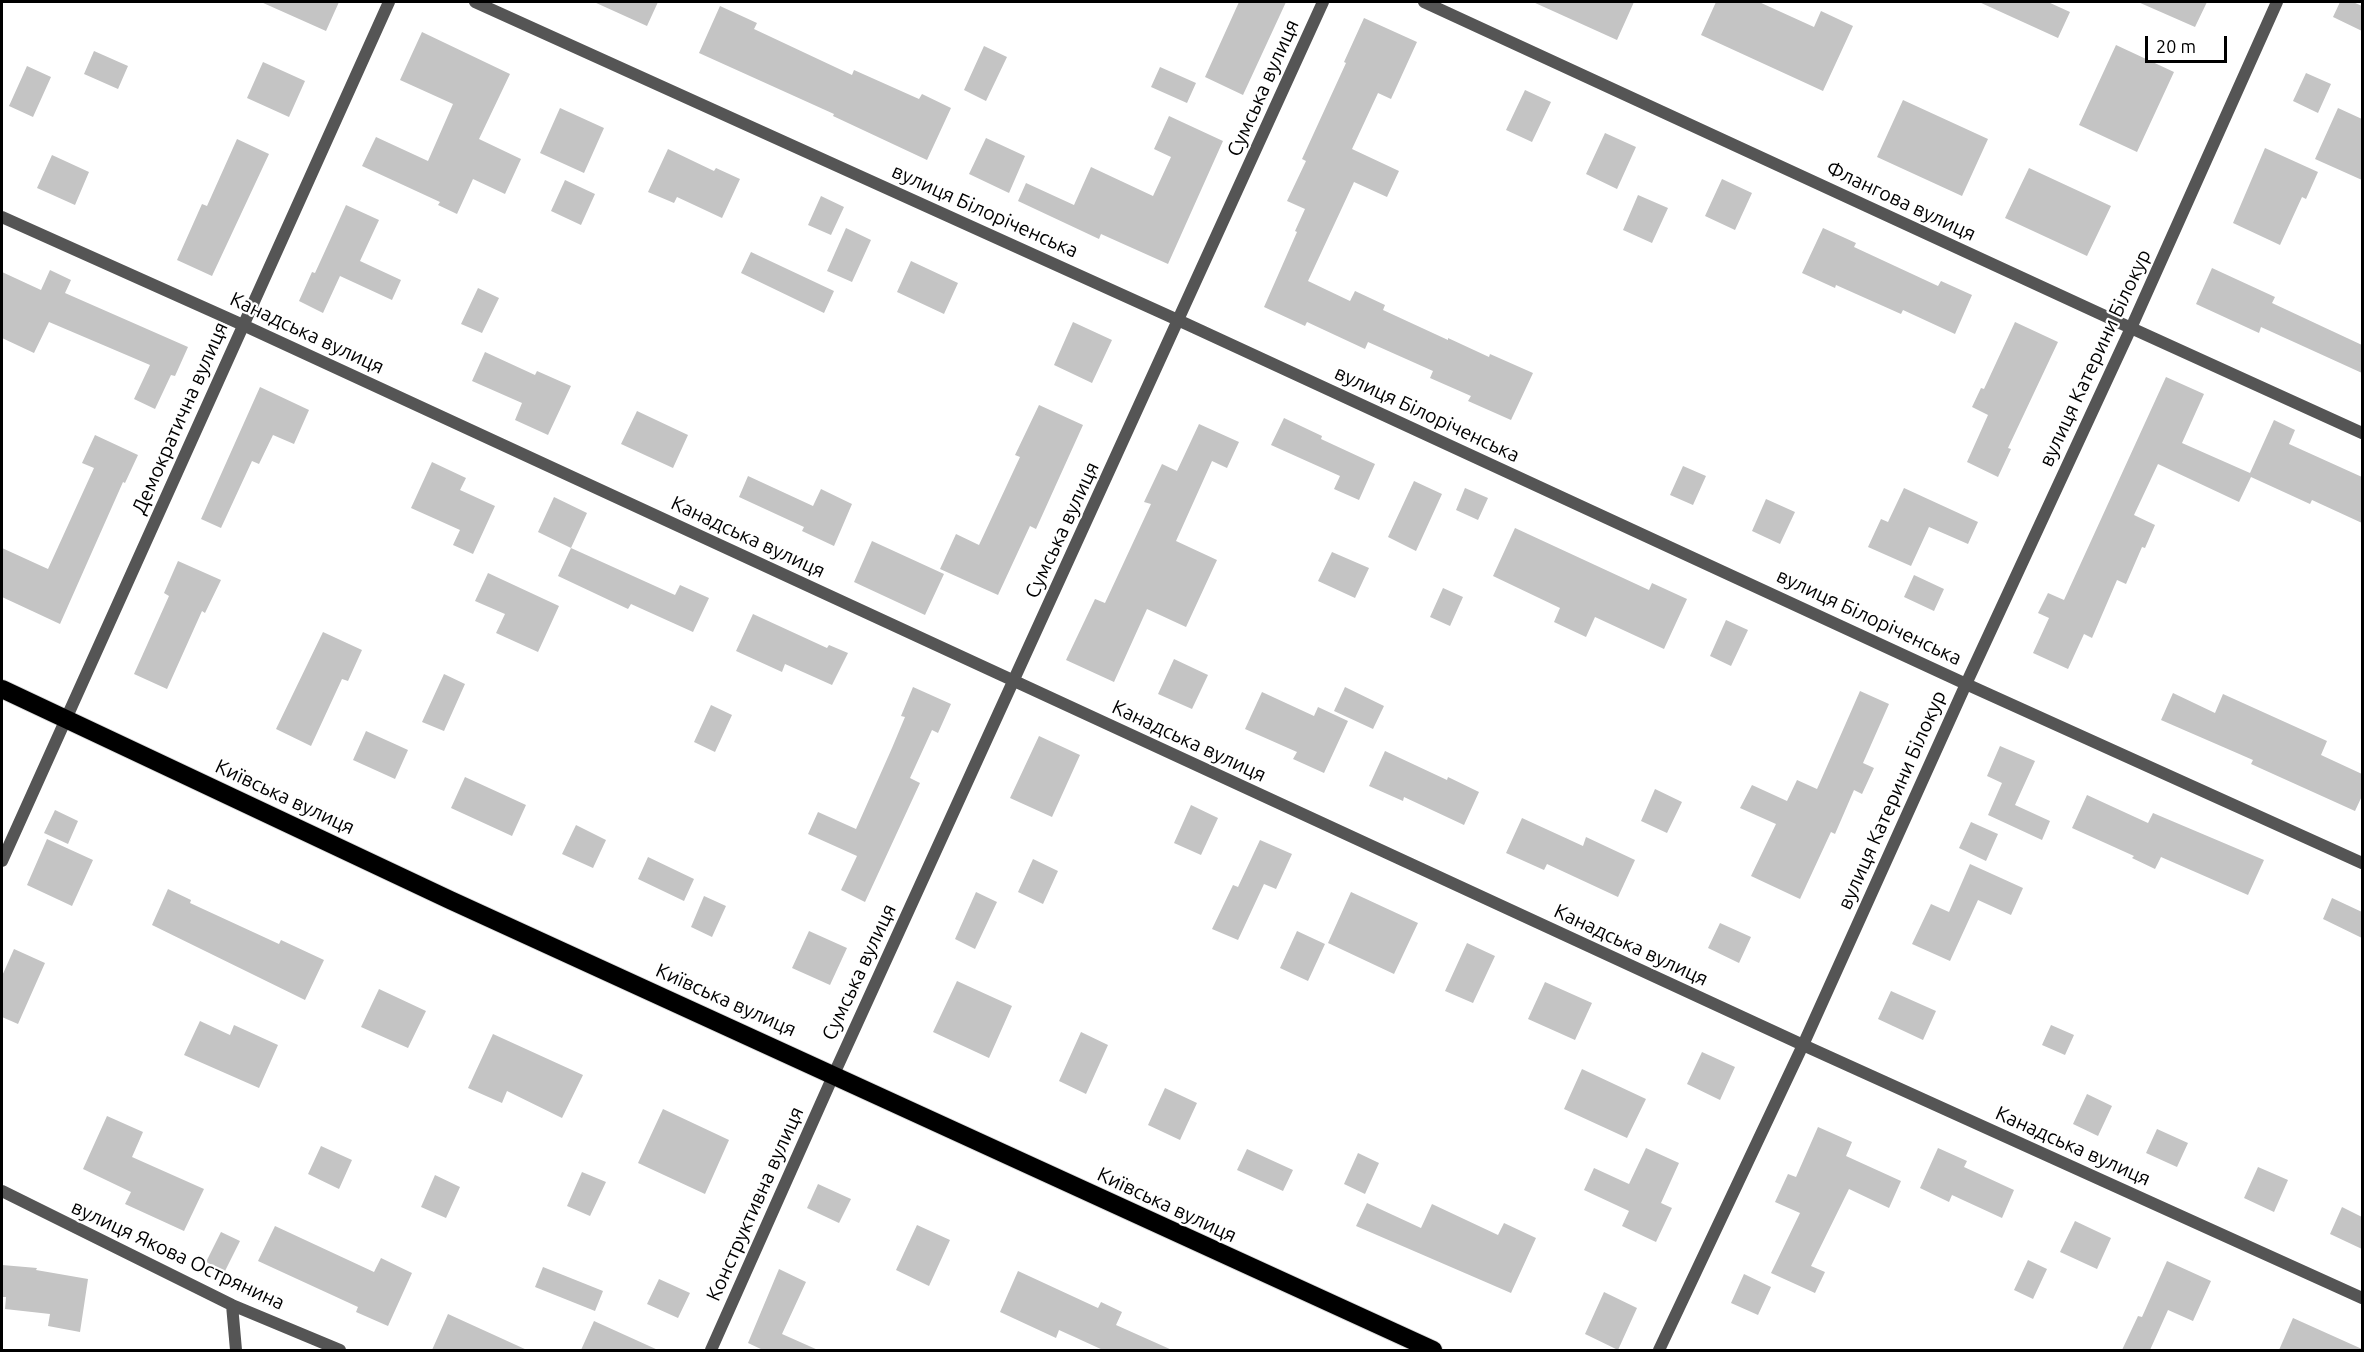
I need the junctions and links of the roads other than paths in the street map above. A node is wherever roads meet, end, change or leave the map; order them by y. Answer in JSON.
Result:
{"nodes":[{"id":1,"x":389,"y":2,"type":"edge"},
{"id":2,"x":475,"y":2,"type":"edge"},
{"id":3,"x":1323,"y":2,"type":"edge"},
{"id":4,"x":1424,"y":2,"type":"edge"},
{"id":5,"x":2277,"y":2,"type":"edge"},
{"id":6,"x":2,"y":217,"type":"edge"},
{"id":7,"x":1179,"y":321,"type":"junction"},
{"id":8,"x":243,"y":325,"type":"junction"},
{"id":9,"x":2131,"y":328,"type":"junction"},
{"id":10,"x":2362,"y":433,"type":"edge"},
{"id":11,"x":1013,"y":682,"type":"junction"},
{"id":12,"x":1965,"y":684,"type":"junction"},
{"id":13,"x":2,"y":689,"type":"edge"},
{"id":14,"x":66,"y":718,"type":"junction"},
{"id":15,"x":2,"y":861,"type":"edge"},
{"id":16,"x":2362,"y":863,"type":"edge"},
{"id":17,"x":1803,"y":1046,"type":"junction"},
{"id":18,"x":834,"y":1074,"type":"junction"},
{"id":19,"x":2,"y":1191,"type":"edge"},
{"id":20,"x":2362,"y":1298,"type":"edge"},
{"id":21,"x":232,"y":1305,"type":"junction"},
{"id":22,"x":236,"y":1350,"type":"edge"},
{"id":23,"x":340,"y":1350,"type":"edge"},
{"id":24,"x":711,"y":1350,"type":"edge"},
{"id":25,"x":1433,"y":1350,"type":"edge"},
{"id":26,"x":1659,"y":1350,"type":"edge"}],
"edges":[{"from":1,"to":8,"type":"street","name":"Демократична вулиця"},
{"from":2,"to":7,"type":"street","name":"вулиця Білоріченська"},
{"from":3,"to":7,"type":"street","name":"Сумська вулиця"},
{"from":4,"to":9,"type":"street","name":"Флангова вулиця"},
{"from":5,"to":9,"type":"street","name":"вулиця Катерини Білокур"},
{"from":6,"to":8,"type":"street","name":"Канадська вулиця"},
{"from":7,"to":11,"type":"street","name":"Сумська вулиця"},
{"from":7,"to":12,"type":"street","name":"вулиця Білоріченська"},
{"from":8,"to":11,"type":"street","name":"Канадська вулиця"},
{"from":8,"to":14,"type":"street","name":"Демократична вулиця"},
{"from":9,"to":10,"type":"street","name":"Флангова вулиця"},
{"from":9,"to":12,"type":"street","name":"вулиця Катерини Білокур"},
{"from":11,"to":17,"type":"street","name":"Канадська вулиця"},
{"from":11,"to":18,"type":"street","name":"Сумська вулиця"},
{"from":12,"to":16,"type":"street","name":"вулиця Білоріченська"},
{"from":12,"to":17,"type":"street","name":"вулиця Катерини Білокур"},
{"from":13,"to":14,"type":"highway","name":"Київська вулиця"},
{"from":14,"to":15,"type":"street","name":"Демократична вулиця"},
{"from":14,"to":18,"type":"highway","name":"Київська вулиця"},
{"from":17,"to":20,"type":"street","name":"Канадська вулиця"},
{"from":17,"to":26,"type":"street","name":"вулиця Катерини Білокур"},
{"from":18,"to":24,"type":"street","name":"Конструктивна вулиця"},
{"from":18,"to":25,"type":"highway","name":"Київська вулиця"},
{"from":19,"to":21,"type":"street","name":"вулиця Якова Острянина"},
{"from":21,"to":22,"type":"street"},
{"from":21,"to":23,"type":"street","name":"вулиця Якова Острянина"}]}
